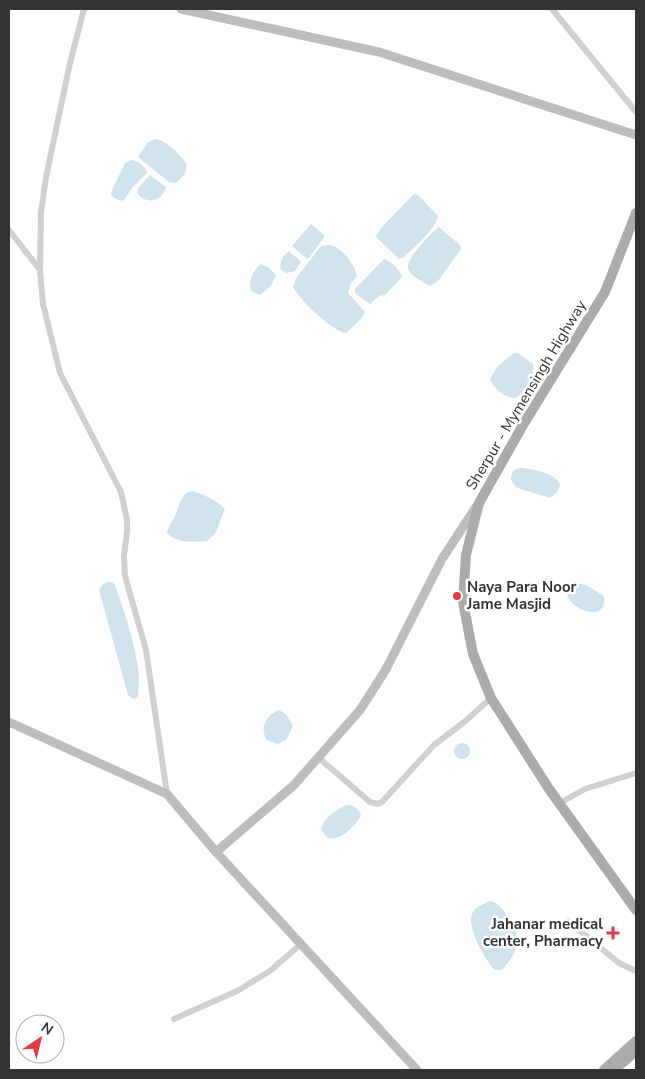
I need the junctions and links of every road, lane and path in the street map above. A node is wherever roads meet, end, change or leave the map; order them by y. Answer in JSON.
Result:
{"nodes":[{"id":1,"x":84,"y":9,"type":"edge"},
{"id":2,"x":181,"y":9,"type":"edge"},
{"id":3,"x":552,"y":9,"type":"edge"},
{"id":4,"x":636,"y":112,"type":"edge"},
{"id":5,"x":636,"y":135,"type":"edge"},
{"id":6,"x":636,"y":213,"type":"edge"},
{"id":7,"x":9,"y":230,"type":"edge"},
{"id":8,"x":40,"y":270,"type":"junction"},
{"id":9,"x":480,"y":503,"type":"junction"},
{"id":10,"x":491,"y":698,"type":"junction"},
{"id":11,"x":9,"y":722,"type":"edge"},
{"id":12,"x":319,"y":758,"type":"junction"},
{"id":13,"x":636,"y":772,"type":"edge"},
{"id":14,"x":166,"y":794,"type":"junction"},
{"id":15,"x":560,"y":803,"type":"junction"},
{"id":16,"x":216,"y":852,"type":"junction"},
{"id":17,"x":636,"y":910,"type":"edge"},
{"id":18,"x":568,"y":921,"type":"dead end"},
{"id":19,"x":301,"y":944,"type":"junction"},
{"id":20,"x":636,"y":971,"type":"edge"},
{"id":21,"x":174,"y":1018,"type":"dead end"},
{"id":22,"x":636,"y":1042,"type":"edge"},
{"id":23,"x":636,"y":1051,"type":"edge"},
{"id":24,"x":417,"y":1070,"type":"edge"},
{"id":25,"x":604,"y":1070,"type":"edge"},
{"id":26,"x":614,"y":1070,"type":"edge"}],
"edges":[{"from":1,"to":8,"type":"street"},
{"from":2,"to":5,"type":"street"},
{"from":3,"to":4,"type":"street"},
{"from":6,"to":9,"type":"main road","name":"Sherpur - Mymensingh Highway"},
{"from":7,"to":8,"type":"street"},
{"from":8,"to":14,"type":"street"},
{"from":9,"to":10,"type":"main road","name":"Sherpur - Mymensingh Highway"},
{"from":9,"to":12,"type":"street"},
{"from":10,"to":12,"type":"street"},
{"from":10,"to":15,"type":"main road","name":"Sherpur - Mymensingh Highway"},
{"from":11,"to":14,"type":"street"},
{"from":12,"to":16,"type":"street"},
{"from":13,"to":15,"type":"street"},
{"from":14,"to":16,"type":"street"},
{"from":15,"to":17,"type":"main road","name":"Sherpur - Mymensingh Highway"},
{"from":16,"to":19,"type":"street"},
{"from":18,"to":20,"type":"street"},
{"from":19,"to":21,"type":"street"},
{"from":19,"to":24,"type":"street"},
{"from":22,"to":25,"type":"main road"},
{"from":23,"to":26,"type":"main road"}]}
